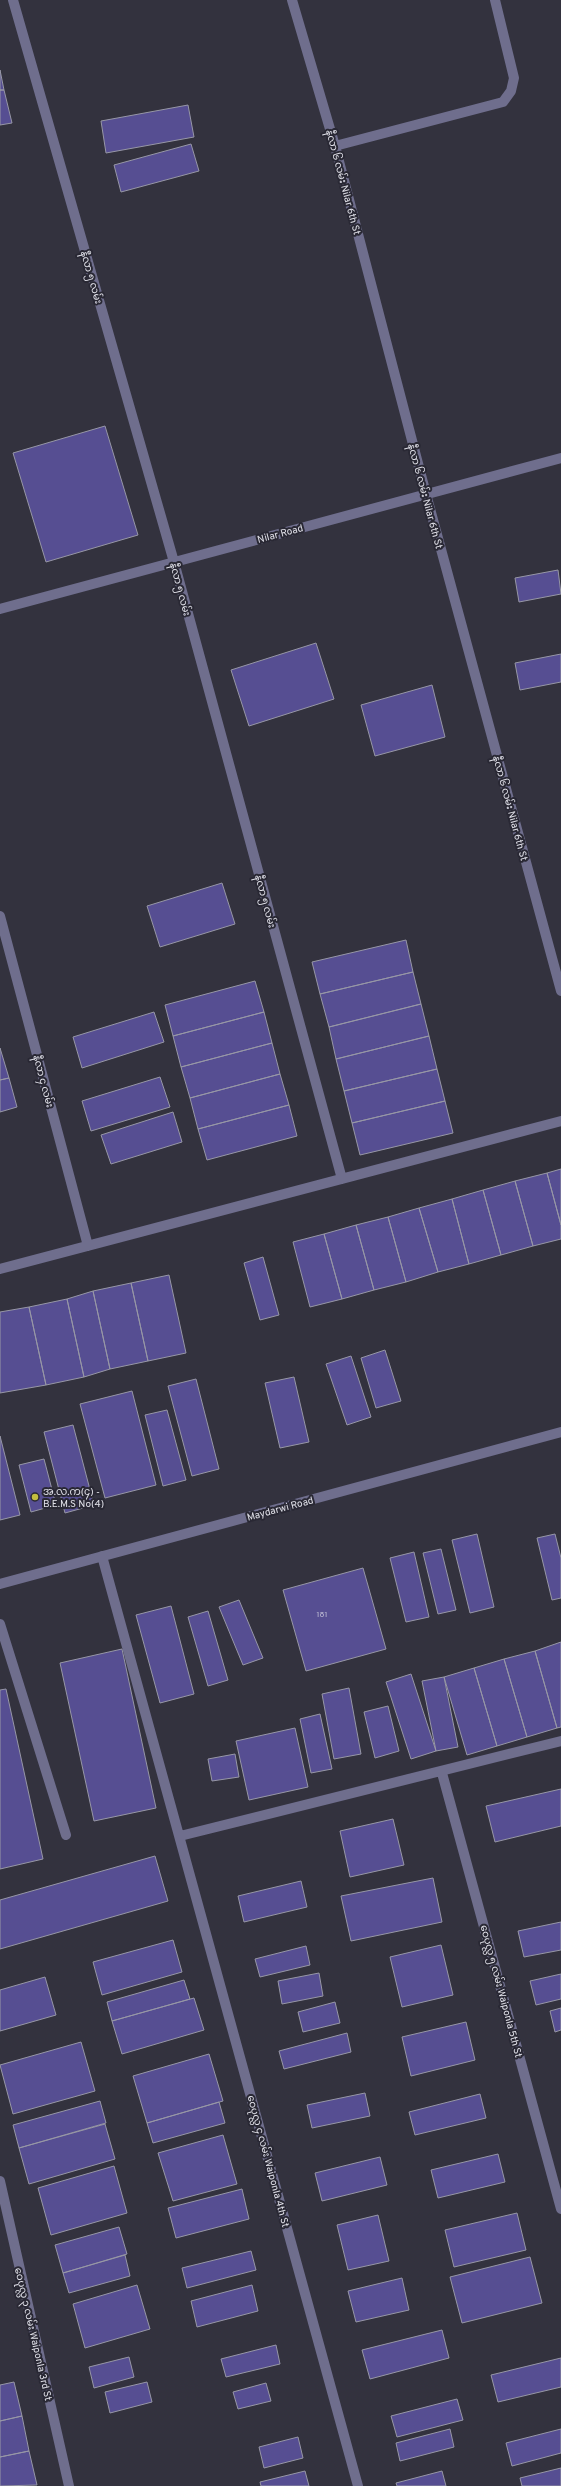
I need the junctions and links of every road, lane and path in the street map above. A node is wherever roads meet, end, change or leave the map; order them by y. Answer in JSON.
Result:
{"nodes":[{"id":1,"x":13,"y":0,"type":"edge"},
{"id":2,"x":292,"y":0,"type":"edge"},
{"id":3,"x":495,"y":0,"type":"edge"},
{"id":4,"x":335,"y":146,"type":"junction"},
{"id":5,"x":561,"y":458,"type":"edge"},
{"id":6,"x":426,"y":494,"type":"junction"},
{"id":7,"x":174,"y":562,"type":"junction"},
{"id":8,"x":0,"y":609,"type":"edge"},
{"id":9,"x":0,"y":916,"type":"edge"},
{"id":10,"x":561,"y":991,"type":"edge"},
{"id":11,"x":561,"y":1121,"type":"edge"},
{"id":12,"x":342,"y":1179,"type":"junction"},
{"id":13,"x":88,"y":1246,"type":"junction"},
{"id":14,"x":0,"y":1269,"type":"edge"},
{"id":15,"x":561,"y":1432,"type":"edge"},
{"id":16,"x":102,"y":1556,"type":"junction"},
{"id":17,"x":0,"y":1584,"type":"edge"},
{"id":18,"x":0,"y":1624,"type":"edge"},
{"id":19,"x":561,"y":1742,"type":"edge"},
{"id":20,"x":442,"y":1772,"type":"junction"},
{"id":21,"x":66,"y":1835,"type":"dead end"},
{"id":22,"x":180,"y":1836,"type":"junction"},
{"id":23,"x":0,"y":2181,"type":"edge"},
{"id":24,"x":561,"y":2209,"type":"edge"},
{"id":25,"x":69,"y":2486,"type":"edge"},
{"id":26,"x":358,"y":2486,"type":"edge"}],
"edges":[{"from":1,"to":7,"type":"street","name":"နီလာ ၅ လမ်း"},
{"from":2,"to":4,"type":"street","name":"နီလာ ၆ လမ်း Nilar 6th St"},
{"from":3,"to":4,"type":"street"},
{"from":4,"to":6,"type":"street","name":"နီလာ ၆ လမ်း Nilar 6th St"},
{"from":5,"to":6,"type":"street","name":"Nilar Road"},
{"from":6,"to":7,"type":"street","name":"Nilar Road"},
{"from":6,"to":10,"type":"street","name":"နီလာ ၆ လမ်း Nilar 6th St"},
{"from":7,"to":8,"type":"street","name":"Nilar Road"},
{"from":7,"to":12,"type":"street","name":"နီလာ ၅ လမ်း"},
{"from":9,"to":13,"type":"street","name":"နီလာ ၄ လမ်း"},
{"from":11,"to":12,"type":"street"},
{"from":12,"to":13,"type":"street"},
{"from":13,"to":14,"type":"street"},
{"from":15,"to":16,"type":"street","name":"Maydarwi Road"},
{"from":16,"to":17,"type":"street","name":"Maydarwi Road"},
{"from":16,"to":22,"type":"street","name":"ဝေပုလ္လ ၄ လမ်း Waiponla 4th St"},
{"from":18,"to":21,"type":"street"},
{"from":19,"to":20,"type":"street"},
{"from":20,"to":22,"type":"street"},
{"from":20,"to":24,"type":"street","name":"ဝေပုလ္လ ၅ လမ်း Waiponla 5th St"},
{"from":22,"to":26,"type":"street","name":"ဝေပုလ္လ ၄ လမ်း Waiponla 4th St"},
{"from":23,"to":25,"type":"street","name":"ဝေပုလ္လ ၃ လမ်း Waiponla 3rd St"}]}
